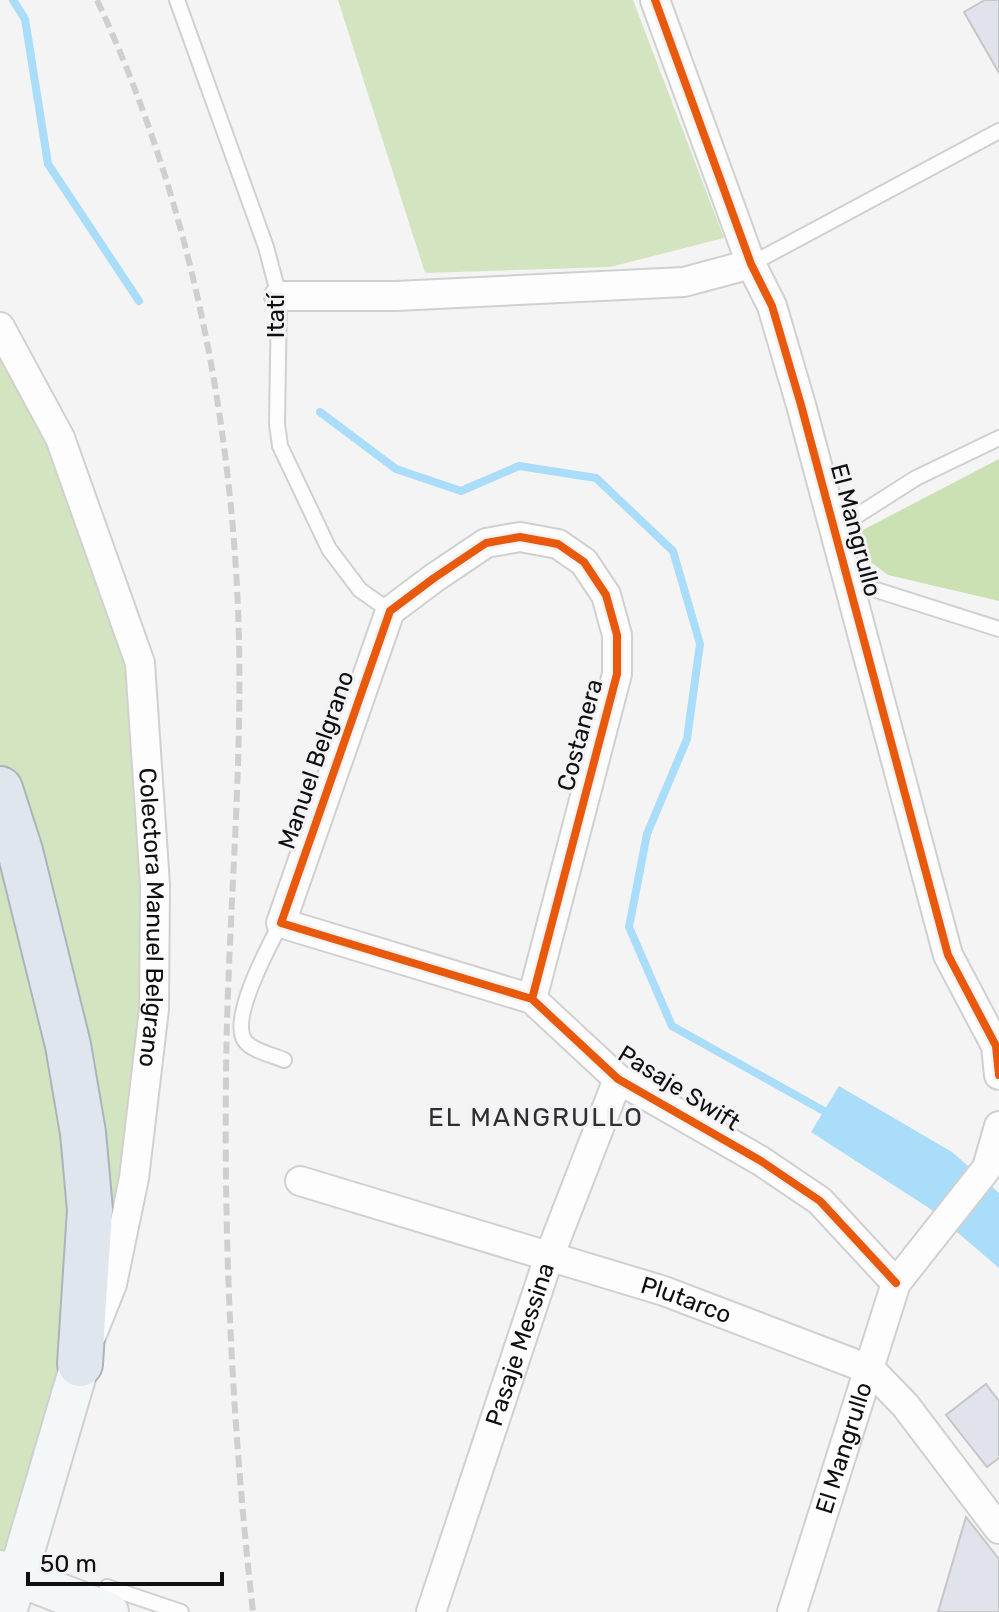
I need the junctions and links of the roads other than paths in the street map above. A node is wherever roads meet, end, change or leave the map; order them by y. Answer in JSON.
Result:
{"nodes":[{"id":1,"x":177,"y":0,"type":"edge"},
{"id":2,"x":655,"y":0,"type":"edge"},
{"id":3,"x":999,"y":131,"type":"edge"},
{"id":4,"x":751,"y":264,"type":"junction"},
{"id":5,"x":279,"y":296,"type":"junction"},
{"id":6,"x":0,"y":327,"type":"edge"},
{"id":7,"x":999,"y":438,"type":"edge"},
{"id":8,"x":836,"y":529,"type":"junction"},
{"id":9,"x":848,"y":581,"type":"junction"},
{"id":10,"x":390,"y":611,"type":"junction"},
{"id":11,"x":999,"y":629,"type":"edge"},
{"id":12,"x":0,"y":789,"type":"edge"},
{"id":13,"x":281,"y":923,"type":"junction"},
{"id":14,"x":532,"y":999,"type":"junction"},
{"id":15,"x":284,"y":1060,"type":"dead end"},
{"id":16,"x":999,"y":1075,"type":"edge"},
{"id":17,"x":618,"y":1079,"type":"junction"},
{"id":18,"x":999,"y":1126,"type":"edge"},
{"id":19,"x":300,"y":1181,"type":"dead end"},
{"id":20,"x":549,"y":1257,"type":"junction"},
{"id":21,"x":896,"y":1283,"type":"junction"},
{"id":22,"x":80,"y":1364,"type":"junction"},
{"id":23,"x":871,"y":1370,"type":"junction"},
{"id":24,"x":999,"y":1529,"type":"edge"},
{"id":25,"x":8,"y":1587,"type":"edge"},
{"id":26,"x":108,"y":1600,"type":"edge"},
{"id":27,"x":181,"y":1612,"type":"edge"},
{"id":28,"x":431,"y":1612,"type":"edge"},
{"id":29,"x":792,"y":1612,"type":"edge"}],
"edges":[{"from":1,"to":5,"type":"lane","name":"Itatí"},
{"from":2,"to":4,"type":"street","name":"El Mangrullo"},
{"from":3,"to":4,"type":"lane"},
{"from":4,"to":5,"type":"street"},
{"from":4,"to":8,"type":"street","name":"El Mangrullo"},
{"from":5,"to":10,"type":"lane","name":"Itatí"},
{"from":6,"to":22,"type":"street","name":"Colectora Manuel Belgrano"},
{"from":7,"to":8,"type":"lane"},
{"from":8,"to":9,"type":"street","name":"El Mangrullo"},
{"from":9,"to":11,"type":"lane"},
{"from":9,"to":16,"type":"street","name":"El Mangrullo"},
{"from":10,"to":13,"type":"street","name":"Manuel Belgrano"},
{"from":10,"to":14,"type":"street","name":"Costanera"},
{"from":12,"to":22,"type":"highway"},
{"from":13,"to":14,"type":"street","name":"Pasaje Swift"},
{"from":13,"to":15,"type":"lane","name":"Manuel Belgrano"},
{"from":14,"to":17,"type":"street","name":"Pasaje Swift"},
{"from":17,"to":20,"type":"street","name":"Pasaje Messina"},
{"from":17,"to":21,"type":"street","name":"Pasaje Swift"},
{"from":18,"to":21,"type":"street"},
{"from":19,"to":20,"type":"street","name":"Plutarco"},
{"from":20,"to":23,"type":"street","name":"Plutarco"},
{"from":20,"to":28,"type":"street","name":"Pasaje Messina"},
{"from":21,"to":23,"type":"street","name":"El Mangrullo"},
{"from":22,"to":25,"type":"main road","name":"Colectora Manuel Belgrano"},
{"from":23,"to":24,"type":"street","name":"Plutarco"},
{"from":23,"to":29,"type":"street","name":"El Mangrullo"},
{"from":25,"to":26,"type":"main road"},
{"from":26,"to":27,"type":"lane"}]}
